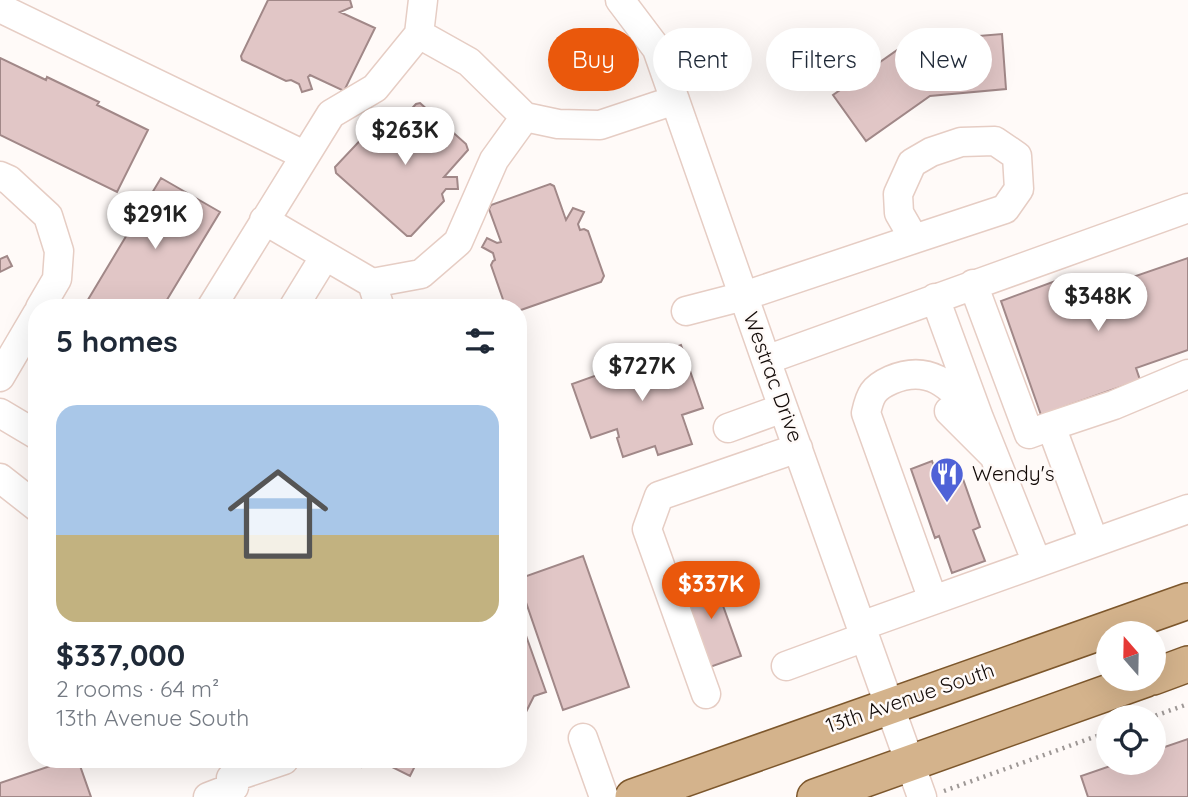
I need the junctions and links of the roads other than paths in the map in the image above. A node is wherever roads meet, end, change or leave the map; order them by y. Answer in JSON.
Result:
{"nodes":[{"id":1,"x":423,"y":0,"type":"edge"},
{"id":2,"x":620,"y":0,"type":"edge"},
{"id":3,"x":0,"y":8,"type":"edge"},
{"id":4,"x":419,"y":34,"type":"junction"},
{"id":5,"x":675,"y":100,"type":"junction"},
{"id":6,"x":525,"y":117,"type":"junction"},
{"id":7,"x":304,"y":155,"type":"junction"},
{"id":8,"x":0,"y":176,"type":"edge"},
{"id":9,"x":1188,"y":208,"type":"edge"},
{"id":10,"x":264,"y":220,"type":"junction"},
{"id":11,"x":914,"y":239,"type":"dead end"},
{"id":12,"x":325,"y":256,"type":"junction"},
{"id":13,"x":973,"y":284,"type":"junction"},
{"id":14,"x":376,"y":295,"type":"edge"},
{"id":15,"x":744,"y":296,"type":"junction"},
{"id":16,"x":935,"y":298,"type":"junction"},
{"id":17,"x":45,"y":299,"type":"edge"},
{"id":18,"x":216,"y":299,"type":"edge"},
{"id":19,"x":299,"y":299,"type":"edge"},
{"id":20,"x":686,"y":311,"type":"dead end"},
{"id":21,"x":28,"y":329,"type":"edge"},
{"id":22,"x":766,"y":360,"type":"junction"},
{"id":23,"x":1188,"y":374,"type":"edge"},
{"id":24,"x":0,"y":377,"type":"edge"},
{"id":25,"x":783,"y":408,"type":"junction"},
{"id":26,"x":0,"y":413,"type":"edge"},
{"id":27,"x":979,"y":418,"type":"junction"},
{"id":28,"x":1051,"y":426,"type":"junction"},
{"id":29,"x":728,"y":428,"type":"dead end"},
{"id":30,"x":28,"y":430,"type":"edge"},
{"id":31,"x":799,"y":448,"type":"junction"},
{"id":32,"x":994,"y":456,"type":"junction"},
{"id":33,"x":0,"y":478,"type":"edge"},
{"id":34,"x":28,"y":500,"type":"edge"},
{"id":35,"x":1188,"y":509,"type":"edge"},
{"id":36,"x":1094,"y":542,"type":"junction"},
{"id":37,"x":915,"y":551,"type":"junction"},
{"id":38,"x":1037,"y":562,"type":"junction"},
{"id":39,"x":933,"y":600,"type":"junction"},
{"id":40,"x":1188,"y":601,"type":"edge"},
{"id":41,"x":863,"y":631,"type":"junction"},
{"id":42,"x":1188,"y":664,"type":"edge"},
{"id":43,"x":786,"y":666,"type":"dead end"},
{"id":44,"x":1166,"y":672,"type":"edge"},
{"id":45,"x":1112,"y":691,"type":"edge"},
{"id":46,"x":706,"y":694,"type":"dead end"},
{"id":47,"x":890,"y":706,"type":"junction"},
{"id":48,"x":583,"y":738,"type":"dead end"},
{"id":49,"x":910,"y":763,"type":"junction"},
{"id":50,"x":264,"y":768,"type":"edge"},
{"id":51,"x":232,"y":781,"type":"edge"},
{"id":52,"x":208,"y":797,"type":"edge"},
{"id":53,"x":604,"y":797,"type":"edge"},
{"id":54,"x":633,"y":797,"type":"edge"},
{"id":55,"x":815,"y":797,"type":"edge"},
{"id":56,"x":922,"y":797,"type":"edge"}],
"edges":[{"from":1,"to":4,"type":"street"},
{"from":2,"to":5,"type":"street","name":"Westrac Drive"},
{"from":3,"to":7,"type":"street"},
{"from":4,"to":6,"type":"street"},
{"from":4,"to":7,"type":"street"},
{"from":5,"to":6,"type":"street"},
{"from":5,"to":15,"type":"street","name":"Westrac Drive"},
{"from":6,"to":14,"type":"street"},
{"from":7,"to":10,"type":"street"},
{"from":8,"to":17,"type":"street"},
{"from":9,"to":13,"type":"street"},
{"from":10,"to":12,"type":"street"},
{"from":10,"to":18,"type":"street"},
{"from":11,"to":15,"type":"street"},
{"from":12,"to":14,"type":"street"},
{"from":12,"to":19,"type":"street"},
{"from":13,"to":16,"type":"street"},
{"from":13,"to":28,"type":"street"},
{"from":15,"to":20,"type":"street"},
{"from":15,"to":22,"type":"street","name":"Westrac Drive"},
{"from":16,"to":22,"type":"street"},
{"from":16,"to":27,"type":"street"},
{"from":21,"to":24,"type":"street"},
{"from":22,"to":25,"type":"street","name":"Westrac Drive"},
{"from":23,"to":28,"type":"street"},
{"from":25,"to":29,"type":"street"},
{"from":25,"to":31,"type":"street","name":"Westrac Drive"},
{"from":26,"to":30,"type":"street"},
{"from":27,"to":32,"type":"street"},
{"from":27,"to":37,"type":"street"},
{"from":28,"to":36,"type":"street"},
{"from":31,"to":41,"type":"street","name":"Westrac Drive"},
{"from":31,"to":46,"type":"street"},
{"from":32,"to":37,"type":"street"},
{"from":32,"to":38,"type":"street"},
{"from":33,"to":34,"type":"street"},
{"from":35,"to":36,"type":"street"},
{"from":36,"to":38,"type":"street"},
{"from":37,"to":39,"type":"street"},
{"from":38,"to":39,"type":"street"},
{"from":39,"to":41,"type":"street"},
{"from":40,"to":47,"type":"main road","name":"13th Avenue South"},
{"from":41,"to":43,"type":"street"},
{"from":41,"to":47,"type":"street","name":"Westrac Drive"},
{"from":42,"to":44,"type":"main road"},
{"from":45,"to":49,"type":"main road"},
{"from":47,"to":49,"type":"street","name":"Westrac Drive"},
{"from":47,"to":54,"type":"main road","name":"13th Avenue South"},
{"from":48,"to":53,"type":"street"},
{"from":49,"to":55,"type":"main road"},
{"from":49,"to":56,"type":"street","name":"Westrac Drive"},
{"from":50,"to":51,"type":"street"},
{"from":51,"to":52,"type":"street"}]}
